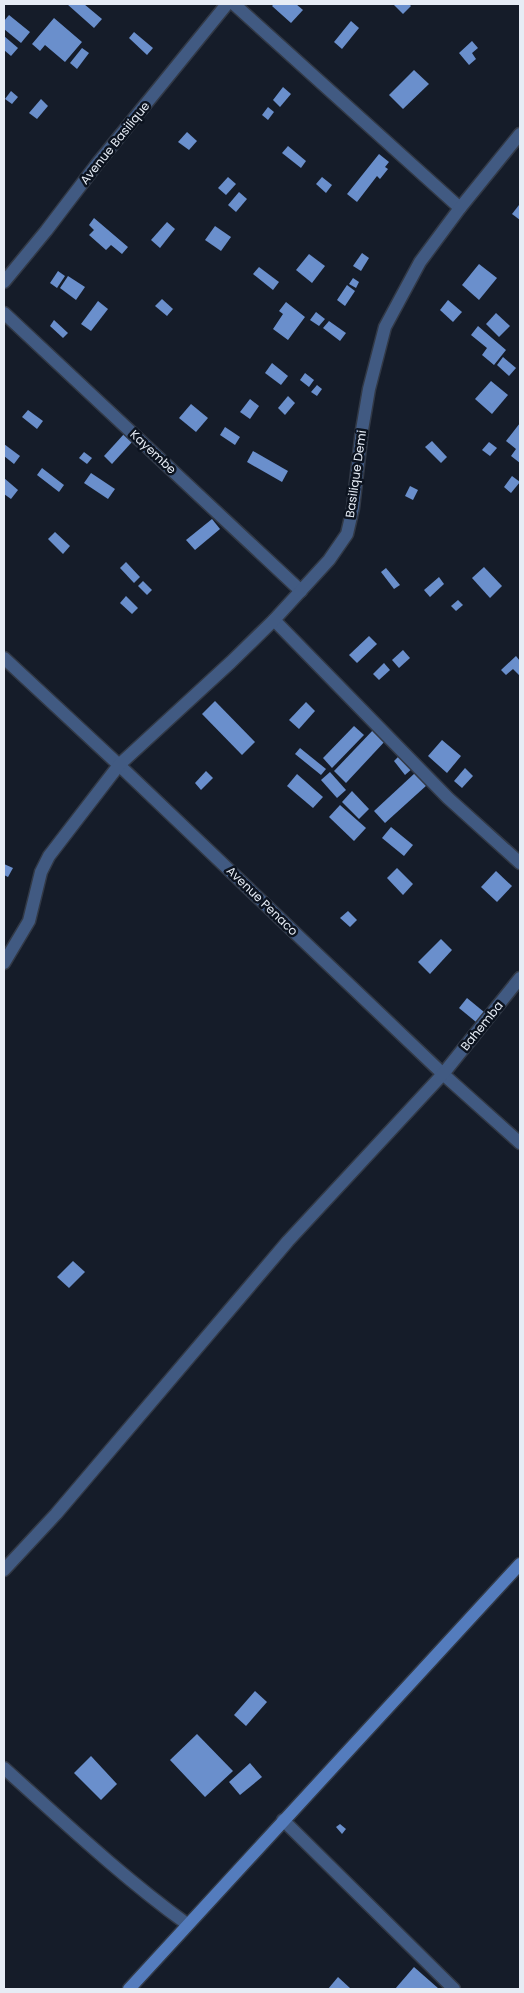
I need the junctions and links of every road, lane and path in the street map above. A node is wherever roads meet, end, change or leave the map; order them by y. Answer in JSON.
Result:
{"nodes":[{"id":1,"x":227,"y":4,"type":"edge"},
{"id":2,"x":234,"y":4,"type":"edge"},
{"id":3,"x":520,"y":134,"type":"edge"},
{"id":4,"x":460,"y":208,"type":"junction"},
{"id":5,"x":4,"y":282,"type":"edge"},
{"id":6,"x":4,"y":314,"type":"edge"},
{"id":7,"x":301,"y":591,"type":"junction"},
{"id":8,"x":274,"y":620,"type":"junction"},
{"id":9,"x":4,"y":658,"type":"edge"},
{"id":10,"x":119,"y":765,"type":"junction"},
{"id":11,"x":520,"y":863,"type":"edge"},
{"id":12,"x":4,"y":963,"type":"edge"},
{"id":13,"x":520,"y":978,"type":"edge"},
{"id":14,"x":443,"y":1074,"type":"junction"},
{"id":15,"x":520,"y":1143,"type":"edge"},
{"id":16,"x":520,"y":1564,"type":"edge"},
{"id":17,"x":4,"y":1570,"type":"edge"},
{"id":18,"x":4,"y":1768,"type":"edge"},
{"id":19,"x":283,"y":1820,"type":"junction"},
{"id":20,"x":187,"y":1924,"type":"junction"},
{"id":21,"x":129,"y":1989,"type":"edge"},
{"id":22,"x":454,"y":1989,"type":"edge"}],
"edges":[{"from":1,"to":5,"type":"street","name":"Avenue Basilique"},
{"from":2,"to":4,"type":"street"},
{"from":3,"to":4,"type":"street","name":"Basilique Demi"},
{"from":4,"to":7,"type":"street","name":"Basilique Demi"},
{"from":6,"to":7,"type":"street","name":"Kayembe"},
{"from":7,"to":8,"type":"street","name":"Basilique Demi"},
{"from":8,"to":10,"type":"street","name":"Basilique Demi"},
{"from":8,"to":11,"type":"street"},
{"from":9,"to":10,"type":"street","name":"Avenue Penaco"},
{"from":10,"to":12,"type":"street","name":"Basilique Demi"},
{"from":10,"to":14,"type":"street","name":"Avenue Penaco"},
{"from":13,"to":14,"type":"street","name":"Bahemba"},
{"from":14,"to":15,"type":"street","name":"Avenue Penaco"},
{"from":14,"to":17,"type":"street","name":"Bahemba"},
{"from":16,"to":19,"type":"main road"},
{"from":18,"to":20,"type":"street"},
{"from":19,"to":20,"type":"main road"},
{"from":19,"to":22,"type":"street"},
{"from":20,"to":21,"type":"main road"}]}
